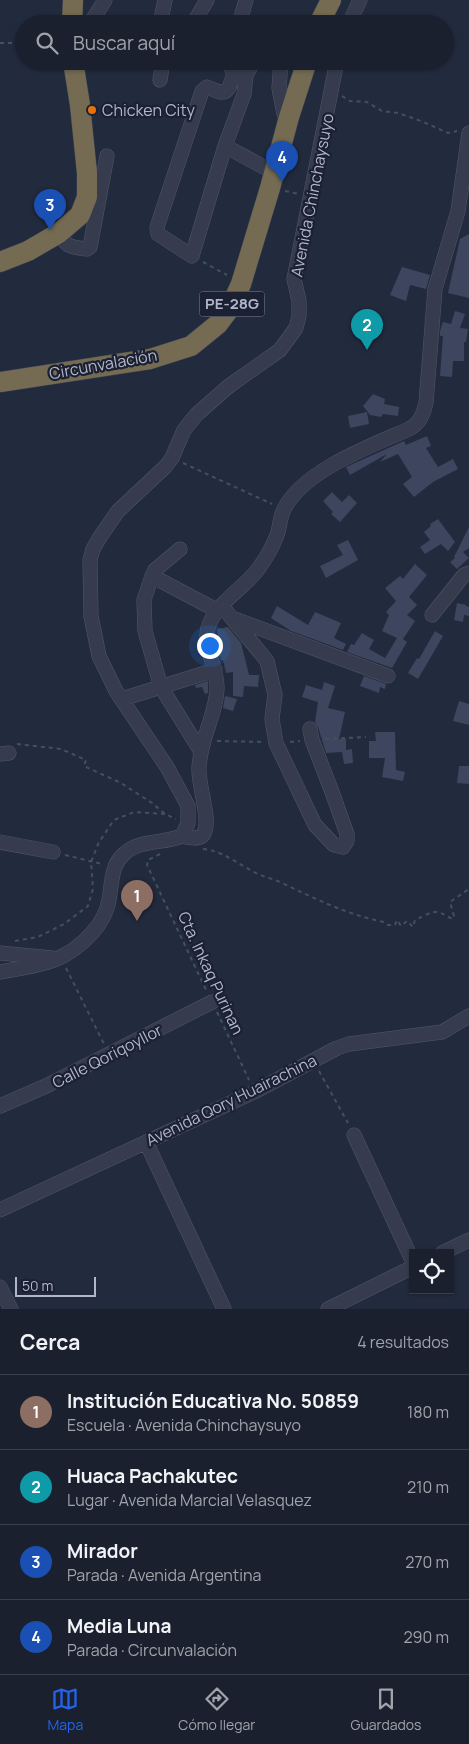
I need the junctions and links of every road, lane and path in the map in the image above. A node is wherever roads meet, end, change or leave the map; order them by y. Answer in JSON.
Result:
{"nodes":[{"id":1,"x":73,"y":0,"type":"edge"},
{"id":2,"x":105,"y":0,"type":"edge"},
{"id":3,"x":165,"y":0,"type":"edge"},
{"id":4,"x":206,"y":0,"type":"edge"},
{"id":5,"x":246,"y":0,"type":"edge"},
{"id":6,"x":331,"y":0,"type":"edge"},
{"id":7,"x":360,"y":0,"type":"edge"},
{"id":8,"x":72,"y":15,"type":"edge"},
{"id":9,"x":96,"y":15,"type":"edge"},
{"id":10,"x":162,"y":15,"type":"edge"},
{"id":11,"x":198,"y":15,"type":"edge"},
{"id":12,"x":242,"y":15,"type":"edge"},
{"id":13,"x":324,"y":15,"type":"edge"},
{"id":14,"x":353,"y":15,"type":"edge"},
{"id":15,"x":0,"y":43,"type":"edge"},
{"id":16,"x":15,"y":43,"type":"edge"},
{"id":17,"x":74,"y":70,"type":"edge"},
{"id":18,"x":163,"y":70,"type":"edge"},
{"id":19,"x":237,"y":70,"type":"edge"},
{"id":20,"x":280,"y":70,"type":"edge"},
{"id":21,"x":304,"y":70,"type":"edge"},
{"id":22,"x":335,"y":70,"type":"edge"},
{"id":23,"x":160,"y":80,"type":"dead end"},
{"id":24,"x":332,"y":90,"type":"junction"},
{"id":25,"x":289,"y":117,"type":"junction"},
{"id":26,"x":465,"y":131,"type":"edge"},
{"id":27,"x":225,"y":146,"type":"junction"},
{"id":28,"x":107,"y":156,"type":"dead end"},
{"id":29,"x":269,"y":179,"type":"junction"},
{"id":30,"x":310,"y":197,"type":"junction"},
{"id":31,"x":59,"y":233,"type":"junction"},
{"id":32,"x":192,"y":256,"type":"junction"},
{"id":33,"x":0,"y":262,"type":"edge"},
{"id":34,"x":241,"y":284,"type":"junction"},
{"id":35,"x":0,"y":382,"type":"edge"},
{"id":36,"x":172,"y":458,"type":"junction"},
{"id":37,"x":283,"y":510,"type":"junction"},
{"id":38,"x":180,"y":549,"type":"dead end"},
{"id":39,"x":469,"y":573,"type":"edge"},
{"id":40,"x":152,"y":576,"type":"junction"},
{"id":41,"x":224,"y":611,"type":"junction"},
{"id":42,"x":432,"y":615,"type":"dead end"},
{"id":43,"x":215,"y":670,"type":"junction"},
{"id":44,"x":388,"y":676,"type":"dead end"},
{"id":45,"x":161,"y":687,"type":"junction"},
{"id":46,"x":122,"y":699,"type":"junction"},
{"id":47,"x":310,"y":729,"type":"dead end"},
{"id":48,"x":200,"y":750,"type":"junction"},
{"id":49,"x":4,"y":754,"type":"edge"},
{"id":50,"x":165,"y":814,"type":"junction"},
{"id":51,"x":187,"y":832,"type":"junction"},
{"id":52,"x":0,"y":842,"type":"edge"},
{"id":53,"x":54,"y":852,"type":"joint"},
{"id":54,"x":91,"y":862,"type":"junction"},
{"id":55,"x":147,"y":864,"type":"dead end"},
{"id":56,"x":115,"y":867,"type":"junction"},
{"id":57,"x":469,"y":889,"type":"edge"},
{"id":58,"x":10,"y":942,"type":"dead end"},
{"id":59,"x":0,"y":953,"type":"edge"},
{"id":60,"x":61,"y":958,"type":"junction"},
{"id":61,"x":0,"y":972,"type":"edge"},
{"id":62,"x":212,"y":1002,"type":"junction"},
{"id":63,"x":469,"y":1016,"type":"edge"},
{"id":64,"x":109,"y":1054,"type":"junction"},
{"id":65,"x":313,"y":1060,"type":"junction"},
{"id":66,"x":254,"y":1092,"type":"junction"},
{"id":67,"x":0,"y":1106,"type":"edge"},
{"id":68,"x":354,"y":1134,"type":"joint"},
{"id":69,"x":146,"y":1142,"type":"junction"},
{"id":70,"x":0,"y":1210,"type":"edge"},
{"id":71,"x":469,"y":1240,"type":"edge"},
{"id":72,"x":450,"y":1249,"type":"edge"},
{"id":73,"x":409,"y":1253,"type":"edge"},
{"id":74,"x":409,"y":1269,"type":"edge"},
{"id":75,"x":0,"y":1287,"type":"edge"},
{"id":76,"x":11,"y":1309,"type":"edge"},
{"id":77,"x":224,"y":1309,"type":"edge"},
{"id":78,"x":328,"y":1309,"type":"edge"}],
"edges":[{"from":1,"to":8,"type":"highway"},
{"from":2,"to":9,"type":"street"},
{"from":3,"to":10,"type":"street"},
{"from":4,"to":11,"type":"street"},
{"from":5,"to":12,"type":"street"},
{"from":6,"to":13,"type":"highway"},
{"from":7,"to":14,"type":"street"},
{"from":15,"to":16,"type":"path"},
{"from":17,"to":31,"type":"highway"},
{"from":18,"to":23,"type":"street"},
{"from":19,"to":27,"type":"street"},
{"from":19,"to":32,"type":"street"},
{"from":20,"to":25,"type":"street"},
{"from":21,"to":25,"type":"highway","name":"Circunvalación","number":"PE-28G"},
{"from":22,"to":24,"type":"street","name":"Avenida Chinchaysuyo"},
{"from":24,"to":26,"type":"path"},
{"from":24,"to":30,"type":"street","name":"Avenida Chinchaysuyo"},
{"from":25,"to":29,"type":"highway","name":"Circunvalación","number":"PE-28G"},
{"from":26,"to":37,"type":"street"},
{"from":27,"to":29,"type":"street"},
{"from":27,"to":32,"type":"street"},
{"from":28,"to":31,"type":"street"},
{"from":29,"to":30,"type":"path"},
{"from":29,"to":34,"type":"highway","name":"Circunvalación","number":"PE-28G"},
{"from":30,"to":36,"type":"street","name":"Avenida Chinchaysuyo"},
{"from":31,"to":33,"type":"highway"},
{"from":32,"to":34,"type":"path"},
{"from":34,"to":35,"type":"highway","name":"Circunvalación","number":"PE-28G"},
{"from":36,"to":37,"type":"path"},
{"from":36,"to":46,"type":"street","name":"Avenida Chinchaysuyo"},
{"from":37,"to":41,"type":"street"},
{"from":38,"to":40,"type":"street"},
{"from":39,"to":42,"type":"street"},
{"from":40,"to":41,"type":"street"},
{"from":40,"to":45,"type":"street"},
{"from":41,"to":43,"type":"street"},
{"from":41,"to":44,"type":"street"},
{"from":41,"to":47,"type":"street"},
{"from":43,"to":45,"type":"street"},
{"from":43,"to":48,"type":"street"},
{"from":45,"to":46,"type":"street"},
{"from":45,"to":48,"type":"street"},
{"from":46,"to":51,"type":"street","name":"Avenida Chinchaysuyo"},
{"from":48,"to":51,"type":"street"},
{"from":49,"to":50,"type":"path"},
{"from":50,"to":51,"type":"path"},
{"from":50,"to":54,"type":"path"},
{"from":51,"to":56,"type":"street"},
{"from":51,"to":57,"type":"path"},
{"from":52,"to":53,"type":"street"},
{"from":53,"to":54,"type":"path"},
{"from":54,"to":56,"type":"path"},
{"from":54,"to":58,"type":"path"},
{"from":55,"to":62,"type":"path","name":"Cta. Inkaq Purinan"},
{"from":56,"to":60,"type":"street"},
{"from":59,"to":60,"type":"street"},
{"from":60,"to":61,"type":"street"},
{"from":60,"to":64,"type":"path"},
{"from":62,"to":64,"type":"street","name":"Calle Qoriqoyllor"},
{"from":62,"to":66,"type":"path","name":"Cta. Inkaq Purinan"},
{"from":63,"to":65,"type":"street","name":"Avenida Qory Huairachina"},
{"from":64,"to":67,"type":"street","name":"Calle Qoriqoyllor"},
{"from":65,"to":66,"type":"street","name":"Avenida Qory Huairachina"},
{"from":65,"to":68,"type":"path"},
{"from":66,"to":69,"type":"street","name":"Avenida Qory Huairachina"},
{"from":68,"to":73,"type":"street"},
{"from":69,"to":70,"type":"street","name":"Avenida Qory Huairachina"},
{"from":69,"to":77,"type":"street"},
{"from":71,"to":72,"type":"street"},
{"from":74,"to":78,"type":"street"},
{"from":75,"to":76,"type":"street"}]}
